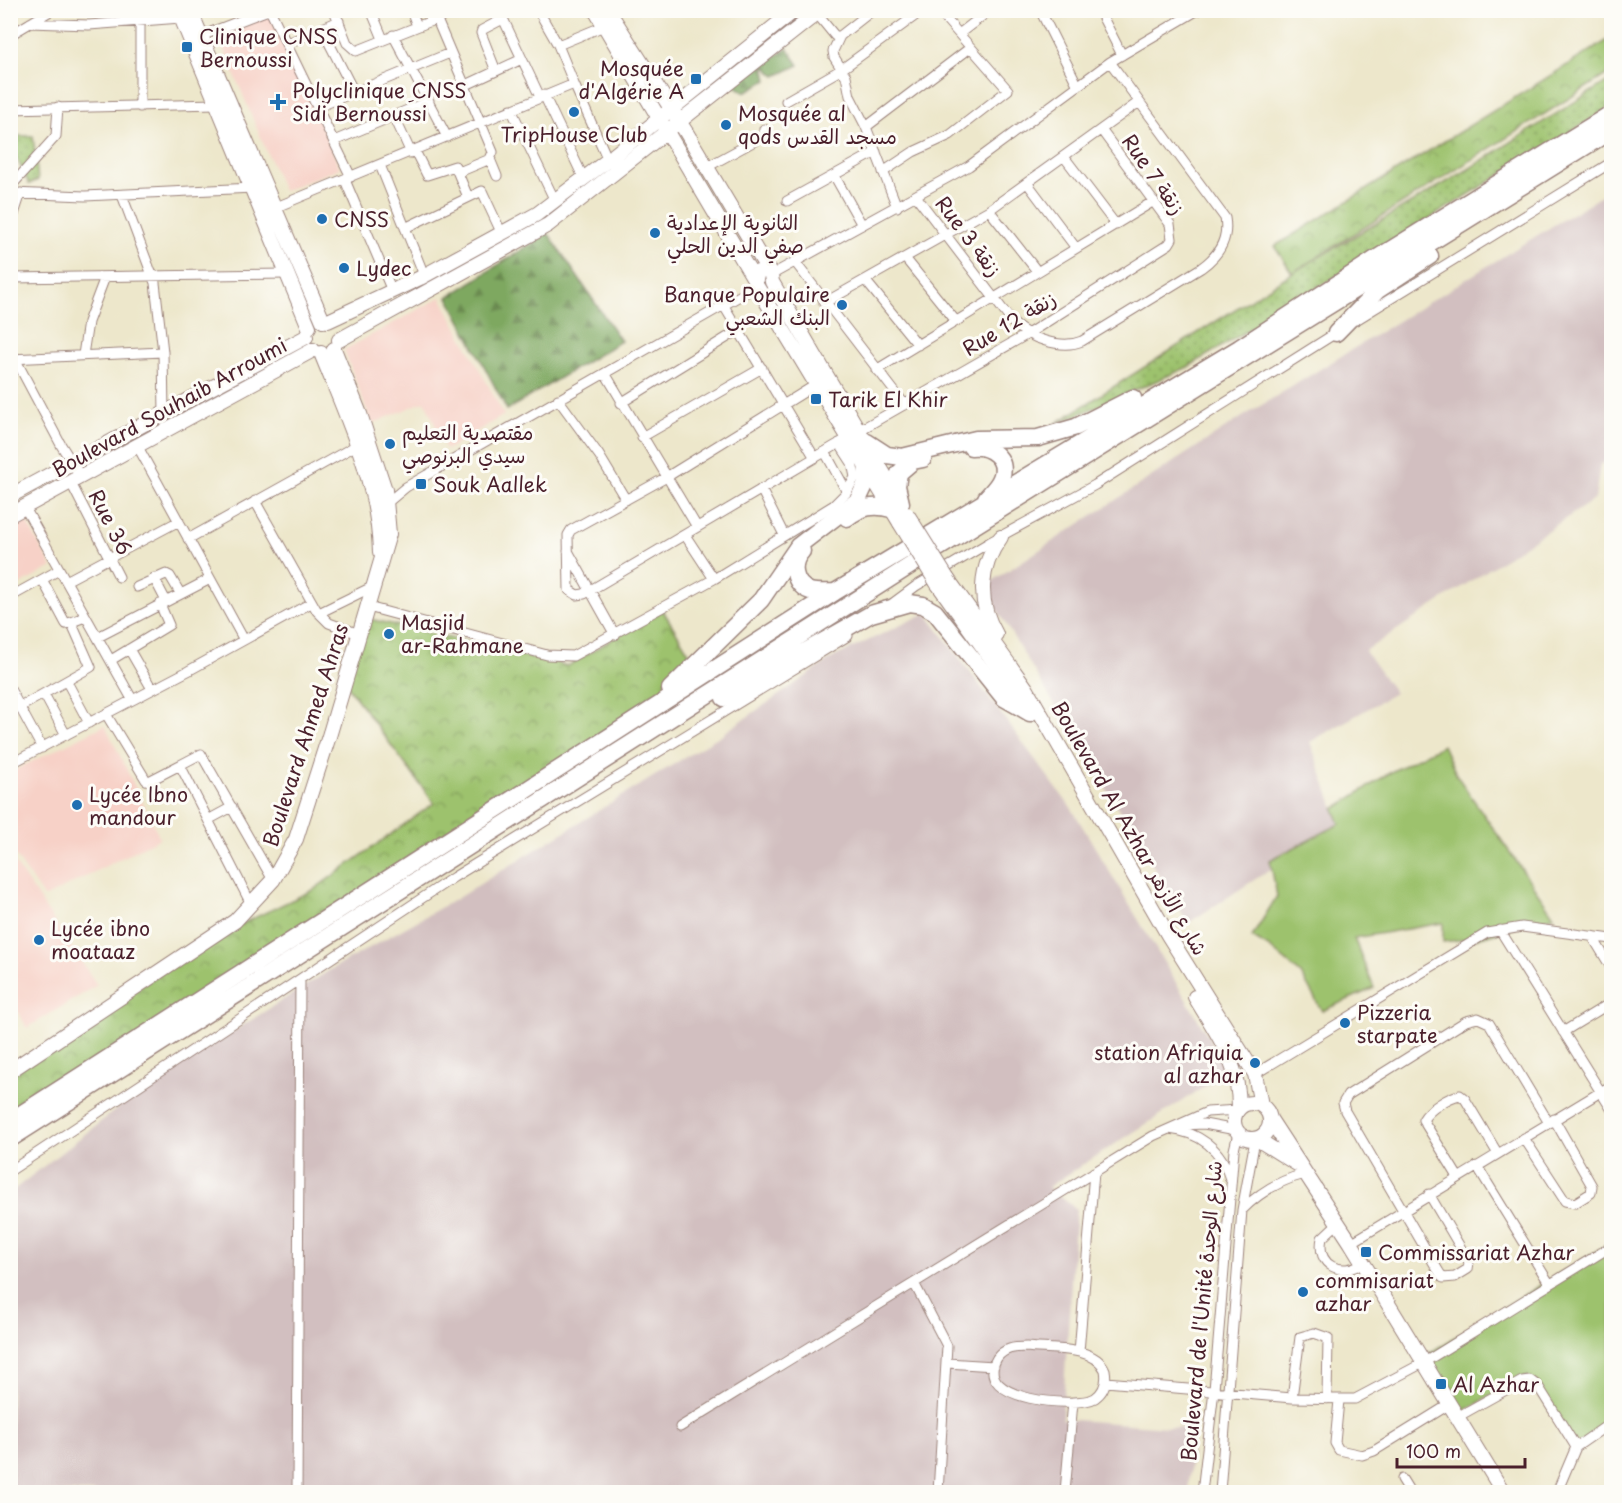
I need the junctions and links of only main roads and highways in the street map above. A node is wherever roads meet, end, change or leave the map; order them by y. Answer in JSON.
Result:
{"nodes":[{"id":1,"x":1611,"y":113,"type":"edge"},
{"id":2,"x":1611,"y":130,"type":"edge"},
{"id":3,"x":1491,"y":205,"type":"junction"},
{"id":4,"x":1336,"y":333,"type":"road end"},
{"id":5,"x":1239,"y":348,"type":"junction"},
{"id":6,"x":854,"y":438,"type":"road end"},
{"id":7,"x":871,"y":462,"type":"road end"},
{"id":8,"x":980,"y":507,"type":"junction"},
{"id":9,"x":835,"y":592,"type":"junction"},
{"id":10,"x":1030,"y":713,"type":"road end"},
{"id":11,"x":642,"y":735,"type":"junction"},
{"id":12,"x":549,"y":775,"type":"junction"},
{"id":13,"x":10,"y":1121,"type":"edge"},
{"id":14,"x":10,"y":1139,"type":"edge"}],
"edges":[{"from":1,"to":5,"type":"highway"},
{"from":2,"to":3,"type":"highway"},
{"from":3,"to":4,"type":"highway"},
{"from":3,"to":11,"type":"highway"},
{"from":5,"to":6,"type":"highway"},
{"from":5,"to":8,"type":"highway"},
{"from":7,"to":12,"type":"highway"},
{"from":8,"to":9,"type":"highway"},
{"from":8,"to":9,"type":"highway"},
{"from":9,"to":12,"type":"highway"},
{"from":10,"to":11,"type":"highway"},
{"from":11,"to":14,"type":"highway"},
{"from":12,"to":13,"type":"highway"}]}
